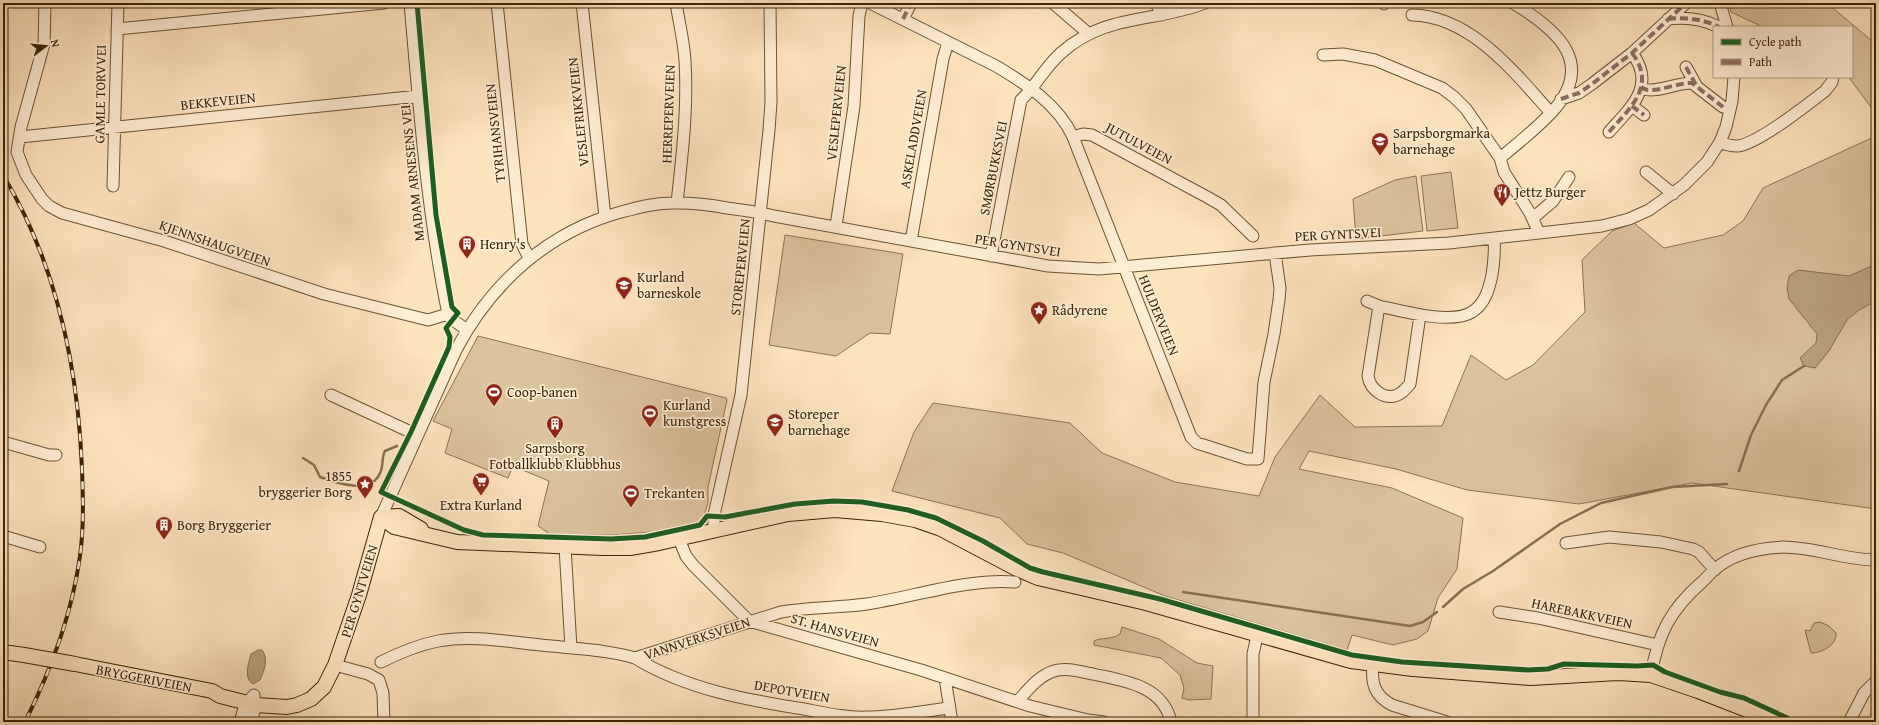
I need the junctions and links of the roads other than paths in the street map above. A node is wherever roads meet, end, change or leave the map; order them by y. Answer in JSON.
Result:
{"nodes":[{"id":1,"x":45,"y":3,"type":"edge"},
{"id":2,"x":118,"y":3,"type":"edge"},
{"id":3,"x":384,"y":3,"type":"edge"},
{"id":4,"x":410,"y":3,"type":"edge"},
{"id":5,"x":497,"y":3,"type":"edge"},
{"id":6,"x":582,"y":3,"type":"edge"},
{"id":7,"x":676,"y":3,"type":"edge"},
{"id":8,"x":770,"y":3,"type":"edge"},
{"id":9,"x":862,"y":3,"type":"edge"},
{"id":10,"x":870,"y":3,"type":"edge"},
{"id":11,"x":910,"y":3,"type":"edge"},
{"id":12,"x":1053,"y":3,"type":"edge"},
{"id":13,"x":1156,"y":3,"type":"edge"},
{"id":14,"x":1205,"y":3,"type":"edge"},
{"id":15,"x":1513,"y":3,"type":"edge"},
{"id":16,"x":1686,"y":3,"type":"edge"},
{"id":17,"x":1720,"y":3,"type":"edge"},
{"id":18,"x":1162,"y":15,"type":"junction"},
{"id":19,"x":1412,"y":15,"type":"dead end"},
{"id":20,"x":903,"y":20,"type":"junction"},
{"id":21,"x":1668,"y":20,"type":"junction"},
{"id":22,"x":1716,"y":26,"type":"edge"},
{"id":23,"x":1727,"y":26,"type":"edge"},
{"id":24,"x":117,"y":29,"type":"junction"},
{"id":25,"x":1089,"y":34,"type":"junction"},
{"id":26,"x":948,"y":42,"type":"junction"},
{"id":27,"x":1632,"y":53,"type":"junction"},
{"id":28,"x":1322,"y":55,"type":"dead end"},
{"id":29,"x":1686,"y":66,"type":"dead end"},
{"id":30,"x":1734,"y":78,"type":"edge"},
{"id":31,"x":1833,"y":78,"type":"edge"},
{"id":32,"x":1696,"y":85,"type":"junction"},
{"id":33,"x":1641,"y":87,"type":"junction"},
{"id":34,"x":1031,"y":90,"type":"junction"},
{"id":35,"x":419,"y":96,"type":"junction"},
{"id":36,"x":1561,"y":99,"type":"junction"},
{"id":37,"x":1632,"y":106,"type":"junction"},
{"id":38,"x":1723,"y":107,"type":"dead end"},
{"id":39,"x":1551,"y":113,"type":"junction"},
{"id":40,"x":1644,"y":115,"type":"dead end"},
{"id":41,"x":115,"y":126,"type":"junction"},
{"id":42,"x":1609,"y":132,"type":"dead end"},
{"id":43,"x":20,"y":137,"type":"junction"},
{"id":44,"x":1073,"y":137,"type":"junction"},
{"id":45,"x":1720,"y":142,"type":"junction"},
{"id":46,"x":1500,"y":158,"type":"junction"},
{"id":47,"x":1646,"y":172,"type":"dead end"},
{"id":48,"x":1569,"y":177,"type":"dead end"},
{"id":49,"x":113,"y":186,"type":"dead end"},
{"id":50,"x":1673,"y":194,"type":"junction"},
{"id":51,"x":677,"y":203,"type":"junction"},
{"id":52,"x":760,"y":212,"type":"junction"},
{"id":53,"x":605,"y":217,"type":"junction"},
{"id":54,"x":1533,"y":218,"type":"junction"},
{"id":55,"x":836,"y":226,"type":"junction"},
{"id":56,"x":1539,"y":233,"type":"junction"},
{"id":57,"x":1253,"y":236,"type":"dead end"},
{"id":58,"x":1494,"y":238,"type":"junction"},
{"id":59,"x":911,"y":241,"type":"junction"},
{"id":60,"x":1275,"y":253,"type":"junction"},
{"id":61,"x":991,"y":256,"type":"junction"},
{"id":62,"x":529,"y":258,"type":"junction"},
{"id":63,"x":1124,"y":267,"type":"junction"},
{"id":64,"x":1367,"y":301,"type":"dead end"},
{"id":65,"x":1379,"y":306,"type":"junction"},
{"id":66,"x":448,"y":314,"type":"junction"},
{"id":67,"x":1420,"y":315,"type":"junction"},
{"id":68,"x":467,"y":330,"type":"junction"},
{"id":69,"x":331,"y":395,"type":"dead end"},
{"id":70,"x":417,"y":435,"type":"junction"},
{"id":71,"x":3,"y":442,"type":"edge"},
{"id":72,"x":56,"y":455,"type":"dead end"},
{"id":73,"x":381,"y":517,"type":"junction"},
{"id":74,"x":714,"y":531,"type":"junction"},
{"id":75,"x":3,"y":536,"type":"edge"},
{"id":76,"x":679,"y":539,"type":"junction"},
{"id":77,"x":1566,"y":543,"type":"dead end"},
{"id":78,"x":40,"y":547,"type":"dead end"},
{"id":79,"x":565,"y":547,"type":"junction"},
{"id":80,"x":1876,"y":560,"type":"edge"},
{"id":81,"x":1715,"y":570,"type":"junction"},
{"id":82,"x":1014,"y":582,"type":"dead end"},
{"id":83,"x":1499,"y":612,"type":"dead end"},
{"id":84,"x":749,"y":621,"type":"junction"},
{"id":85,"x":1257,"y":636,"type":"junction"},
{"id":86,"x":1658,"y":645,"type":"junction"},
{"id":87,"x":571,"y":648,"type":"junction"},
{"id":88,"x":3,"y":652,"type":"edge"},
{"id":89,"x":635,"y":658,"type":"junction"},
{"id":90,"x":381,"y":662,"type":"dead end"},
{"id":91,"x":1373,"y":665,"type":"junction"},
{"id":92,"x":332,"y":671,"type":"junction"},
{"id":93,"x":1651,"y":675,"type":"junction"},
{"id":94,"x":945,"y":678,"type":"junction"},
{"id":95,"x":1876,"y":681,"type":"edge"},
{"id":96,"x":252,"y":701,"type":"junction"},
{"id":97,"x":1017,"y":702,"type":"junction"},
{"id":98,"x":949,"y":708,"type":"junction"},
{"id":99,"x":241,"y":722,"type":"edge"},
{"id":100,"x":251,"y":722,"type":"edge"},
{"id":101,"x":384,"y":722,"type":"edge"},
{"id":102,"x":952,"y":722,"type":"edge"},
{"id":103,"x":1104,"y":722,"type":"edge"},
{"id":104,"x":1171,"y":722,"type":"edge"},
{"id":105,"x":1253,"y":722,"type":"edge"},
{"id":106,"x":1447,"y":722,"type":"edge"},
{"id":107,"x":1778,"y":722,"type":"edge"},
{"id":108,"x":1849,"y":722,"type":"edge"}],
"edges":[{"from":1,"to":43,"type":"street","name":"KJENNSHAUGVEIEN"},
{"from":2,"to":24,"type":"street","name":"GAMLE TORVVEI"},
{"from":3,"to":24,"type":"street"},
{"from":4,"to":35,"type":"street","name":"MADAM ARNESENS VEI"},
{"from":5,"to":62,"type":"street","name":"TYRIHANSVEIEN"},
{"from":6,"to":53,"type":"street","name":"VESLEFRIKKVEIEN"},
{"from":7,"to":51,"type":"street","name":"HERREPERVEIEN"},
{"from":8,"to":52,"type":"street","name":"STOREPERVEIEN"},
{"from":9,"to":55,"type":"street","name":"VESLEPERVEIEN"},
{"from":10,"to":20,"type":"street"},
{"from":11,"to":20,"type":"street"},
{"from":12,"to":25,"type":"street"},
{"from":13,"to":18,"type":"street"},
{"from":14,"to":18,"type":"street","name":"SMØRBUKKSVEI"},
{"from":15,"to":36,"type":"street"},
{"from":16,"to":21,"type":"street"},
{"from":17,"to":23,"type":"street"},
{"from":18,"to":25,"type":"street","name":"SMØRBUKKSVEI"},
{"from":19,"to":39,"type":"street"},
{"from":20,"to":26,"type":"street"},
{"from":21,"to":22,"type":"street"},
{"from":21,"to":27,"type":"street"},
{"from":24,"to":41,"type":"street","name":"GAMLE TORVVEI"},
{"from":25,"to":34,"type":"street","name":"SMØRBUKKSVEI"},
{"from":26,"to":34,"type":"street"},
{"from":26,"to":59,"type":"street","name":"ASKELADDVEIEN"},
{"from":27,"to":33,"type":"street"},
{"from":27,"to":36,"type":"street"},
{"from":28,"to":46,"type":"street"},
{"from":29,"to":32,"type":"street"},
{"from":30,"to":45,"type":"street","name":"PER GYNTSVEI"},
{"from":31,"to":45,"type":"street"},
{"from":32,"to":33,"type":"street"},
{"from":32,"to":38,"type":"street"},
{"from":33,"to":37,"type":"street"},
{"from":34,"to":44,"type":"street"},
{"from":34,"to":61,"type":"street","name":"SMØRBUKKSVEI"},
{"from":35,"to":41,"type":"street","name":"BEKKEVEIEN"},
{"from":35,"to":66,"type":"street","name":"MADAM ARNESENS VEI"},
{"from":36,"to":39,"type":"street"},
{"from":37,"to":40,"type":"street"},
{"from":37,"to":42,"type":"street"},
{"from":39,"to":46,"type":"street"},
{"from":41,"to":43,"type":"street","name":"BEKKEVEIEN"},
{"from":41,"to":49,"type":"street","name":"GAMLE TORVVEI"},
{"from":43,"to":66,"type":"street","name":"KJENNSHAUGVEIEN"},
{"from":44,"to":57,"type":"street","name":"JUTULVEIEN"},
{"from":44,"to":63,"type":"street","name":"HULDERVEIEN"},
{"from":45,"to":50,"type":"street","name":"PER GYNTSVEI"},
{"from":46,"to":54,"type":"street"},
{"from":47,"to":50,"type":"street"},
{"from":48,"to":54,"type":"street"},
{"from":50,"to":56,"type":"street","name":"PER GYNTSVEI"},
{"from":51,"to":52,"type":"street","name":"PER GYNTSVEI"},
{"from":51,"to":53,"type":"street","name":"PER GYNTSVEI"},
{"from":52,"to":55,"type":"street","name":"PER GYNTSVEI"},
{"from":52,"to":74,"type":"street","name":"STOREPERVEIEN"},
{"from":53,"to":62,"type":"street","name":"PER GYNTSVEI"},
{"from":54,"to":56,"type":"street"},
{"from":55,"to":59,"type":"street","name":"PER GYNTSVEI"},
{"from":56,"to":58,"type":"street","name":"PER GYNTSVEI"},
{"from":58,"to":60,"type":"street","name":"PER GYNTSVEI"},
{"from":58,"to":67,"type":"street"},
{"from":59,"to":61,"type":"street","name":"PER GYNTSVEI"},
{"from":60,"to":63,"type":"street","name":"PER GYNTSVEI"},
{"from":60,"to":63,"type":"street","name":"HULDERVEIEN"},
{"from":61,"to":63,"type":"street","name":"PER GYNTSVEI"},
{"from":62,"to":68,"type":"street","name":"PER GYNTSVEI"},
{"from":64,"to":65,"type":"street"},
{"from":65,"to":67,"type":"street"},
{"from":65,"to":67,"type":"street"},
{"from":66,"to":68,"type":"street"},
{"from":68,"to":70,"type":"street","name":"PER GYNTSVEI"},
{"from":69,"to":70,"type":"street"},
{"from":70,"to":73,"type":"street","name":"PER GYNTSVEI"},
{"from":71,"to":72,"type":"street"},
{"from":73,"to":79,"type":"main road"},
{"from":73,"to":92,"type":"main road","name":"PER GYNTVEIEN"},
{"from":74,"to":76,"type":"main road"},
{"from":74,"to":85,"type":"main road"},
{"from":75,"to":78,"type":"street"},
{"from":76,"to":79,"type":"main road"},
{"from":76,"to":84,"type":"street","name":"ST. HANSVEIEN"},
{"from":77,"to":81,"type":"street"},
{"from":79,"to":87,"type":"street"},
{"from":80,"to":81,"type":"street"},
{"from":81,"to":86,"type":"street"},
{"from":82,"to":84,"type":"street","name":"VANNVERKSVEIEN"},
{"from":83,"to":86,"type":"street","name":"HAREBAKKVEIEN"},
{"from":84,"to":89,"type":"street","name":"VANNVERKSVEIEN"},
{"from":84,"to":94,"type":"street","name":"ST. HANSVEIEN"},
{"from":85,"to":91,"type":"main road"},
{"from":85,"to":105,"type":"street"},
{"from":86,"to":93,"type":"street"},
{"from":87,"to":89,"type":"street","name":"VANNVERKSVEIEN"},
{"from":87,"to":90,"type":"street","name":"VANNVERKSVEIEN"},
{"from":88,"to":96,"type":"main road","name":"BRYGGERIVEIEN","bridge":true},
{"from":89,"to":98,"type":"street","name":"DEPOTVEIEN"},
{"from":91,"to":93,"type":"main road"},
{"from":91,"to":106,"type":"street"},
{"from":92,"to":96,"type":"main road"},
{"from":92,"to":101,"type":"street"},
{"from":93,"to":107,"type":"main road"},
{"from":94,"to":97,"type":"street","name":"ST. HANSVEIEN"},
{"from":94,"to":98,"type":"street"},
{"from":95,"to":108,"type":"street"},
{"from":96,"to":99,"type":"street"},
{"from":96,"to":100,"type":"street"},
{"from":97,"to":103,"type":"street","name":"ST. HANSVEIEN"},
{"from":97,"to":104,"type":"street"},
{"from":98,"to":102,"type":"street"}]}
